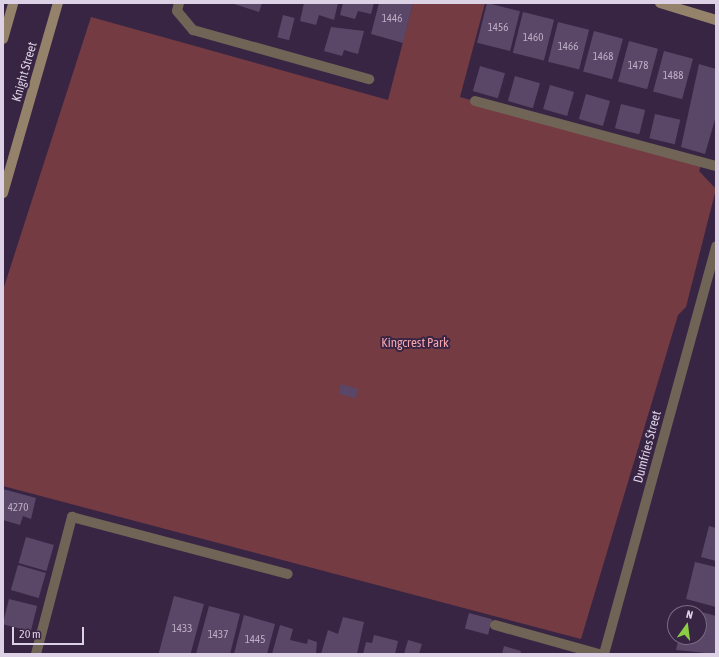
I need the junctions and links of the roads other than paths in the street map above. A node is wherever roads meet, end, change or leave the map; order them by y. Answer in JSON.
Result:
{"nodes":[{"id":1,"x":13,"y":3,"type":"edge"},
{"id":2,"x":58,"y":3,"type":"edge"},
{"id":3,"x":179,"y":3,"type":"edge"},
{"id":4,"x":660,"y":3,"type":"edge"},
{"id":5,"x":716,"y":20,"type":"edge"},
{"id":6,"x":3,"y":39,"type":"edge"},
{"id":7,"x":369,"y":79,"type":"dead end"},
{"id":8,"x":475,"y":101,"type":"dead end"},
{"id":9,"x":716,"y":166,"type":"edge"},
{"id":10,"x":3,"y":193,"type":"edge"},
{"id":11,"x":716,"y":246,"type":"edge"},
{"id":12,"x":713,"y":266,"type":"edge"},
{"id":13,"x":288,"y":574,"type":"dead end"},
{"id":14,"x":495,"y":625,"type":"dead end"},
{"id":15,"x":36,"y":654,"type":"edge"},
{"id":16,"x":598,"y":654,"type":"edge"},
{"id":17,"x":604,"y":654,"type":"edge"}],
"edges":[{"from":1,"to":6,"type":"main road"},
{"from":2,"to":10,"type":"main road","name":"Knight Street"},
{"from":3,"to":7,"type":"street"},
{"from":4,"to":5,"type":"main road"},
{"from":8,"to":9,"type":"street"},
{"from":11,"to":12,"type":"street","name":"Dumfries Street"},
{"from":12,"to":17,"type":"street","name":"Dumfries Street"},
{"from":13,"to":15,"type":"street"},
{"from":14,"to":16,"type":"street"}]}
